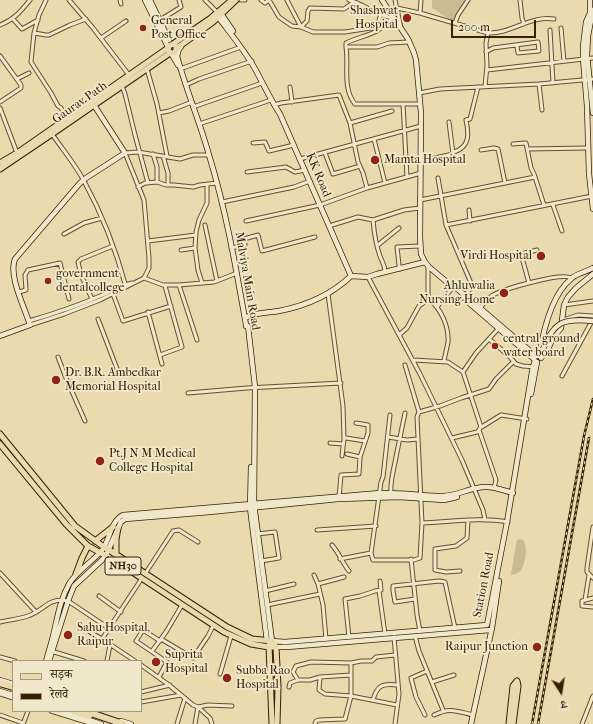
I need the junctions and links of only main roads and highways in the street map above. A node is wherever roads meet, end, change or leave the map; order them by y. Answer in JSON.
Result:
{"nodes":[{"id":1,"x":234,"y":1,"type":"edge"},
{"id":2,"x":220,"y":16,"type":"junction"},
{"id":3,"x":171,"y":48,"type":"junction"},
{"id":4,"x":131,"y":77,"type":"junction"},
{"id":5,"x":93,"y":104,"type":"junction"},
{"id":6,"x":18,"y":155,"type":"junction"},
{"id":7,"x":0,"y":163,"type":"edge"},
{"id":8,"x":0,"y":169,"type":"edge"},
{"id":9,"x":0,"y":434,"type":"edge"},
{"id":10,"x":0,"y":444,"type":"edge"},
{"id":11,"x":95,"y":541,"type":"junction"},
{"id":12,"x":88,"y":546,"type":"junction"},
{"id":13,"x":116,"y":554,"type":"junction"},
{"id":14,"x":76,"y":574,"type":"road end"},
{"id":15,"x":144,"y":576,"type":"junction"},
{"id":16,"x":270,"y":641,"type":"junction"},
{"id":17,"x":276,"y":646,"type":"junction"},
{"id":18,"x":269,"y":647,"type":"junction"},
{"id":19,"x":0,"y":683,"type":"edge"},
{"id":20,"x":0,"y":687,"type":"edge"},
{"id":21,"x":12,"y":687,"type":"edge"},
{"id":22,"x":12,"y":691,"type":"edge"},
{"id":23,"x":76,"y":712,"type":"edge"},
{"id":24,"x":88,"y":712,"type":"edge"},
{"id":25,"x":111,"y":724,"type":"edge"},
{"id":26,"x":123,"y":724,"type":"edge"},
{"id":27,"x":272,"y":724,"type":"edge"},
{"id":28,"x":278,"y":724,"type":"edge"},
{"id":29,"x":509,"y":724,"type":"edge"},
{"id":30,"x":513,"y":724,"type":"edge"}],
"edges":[{"from":1,"to":2,"type":"main road"},
{"from":2,"to":3,"type":"main road"},
{"from":2,"to":3,"type":"main road"},
{"from":3,"to":4,"type":"main road"},
{"from":3,"to":4,"type":"main road","name":"Gaurav Path"},
{"from":4,"to":5,"type":"main road"},
{"from":4,"to":5,"type":"main road","name":"Gaurav Path"},
{"from":5,"to":6,"type":"main road","name":"Gaurav Path"},
{"from":5,"to":6,"type":"main road"},
{"from":6,"to":7,"type":"main road"},
{"from":6,"to":8,"type":"main road","name":"Gaurav Path"},
{"from":9,"to":11,"type":"main road","number":"NH30"},
{"from":10,"to":12,"type":"main road","number":"NH30"},
{"from":11,"to":13,"type":"main road","number":"NH30"},
{"from":11,"to":13,"type":"main road"},
{"from":12,"to":14,"type":"main road"},
{"from":12,"to":15,"type":"main road","number":"NH30"},
{"from":13,"to":15,"type":"main road","number":"NH30"},
{"from":15,"to":16,"type":"main road","number":"NH30"},
{"from":15,"to":18,"type":"main road","number":"NH30"},
{"from":16,"to":17,"type":"main road"},
{"from":16,"to":18,"type":"main road"},
{"from":17,"to":18,"type":"main road","number":"NH30"},
{"from":17,"to":28,"type":"main road"},
{"from":18,"to":27,"type":"main road"},
{"from":19,"to":21,"type":"highway"},
{"from":20,"to":22,"type":"highway"},
{"from":23,"to":25,"type":"highway"},
{"from":24,"to":26,"type":"highway"},
{"from":29,"to":30,"type":"main road"}]}
